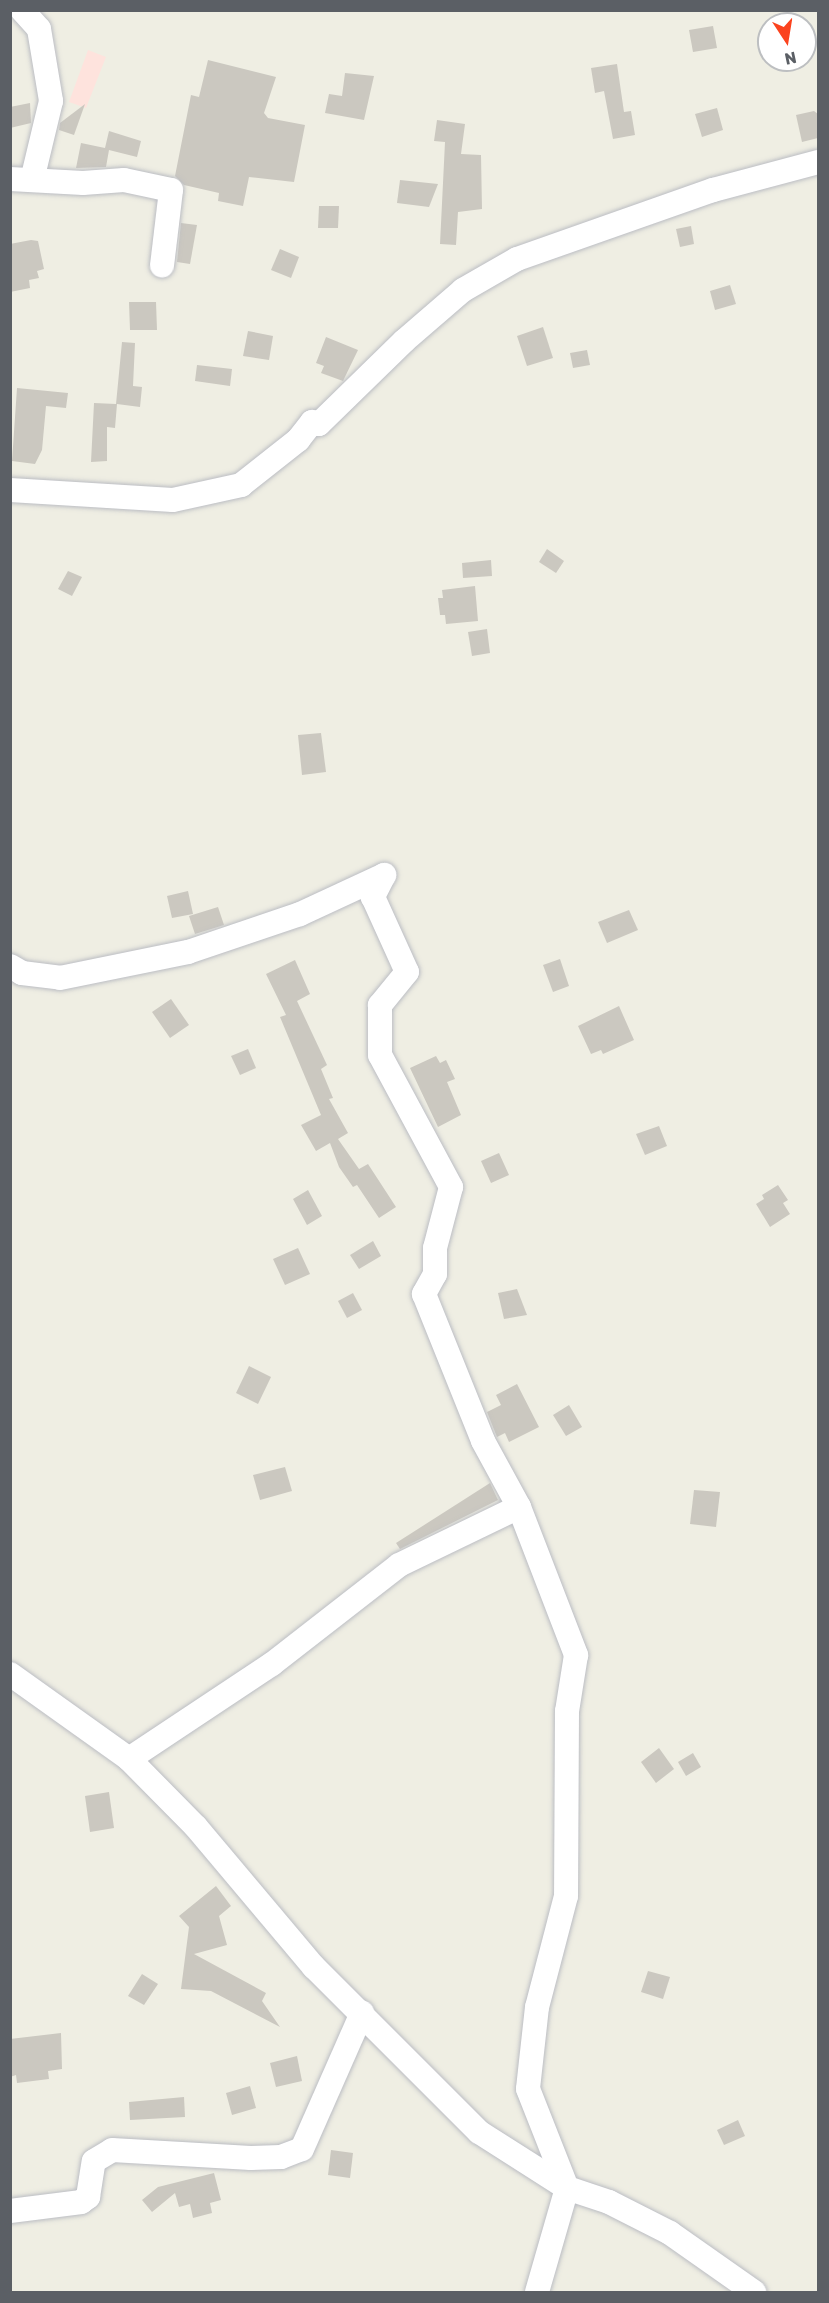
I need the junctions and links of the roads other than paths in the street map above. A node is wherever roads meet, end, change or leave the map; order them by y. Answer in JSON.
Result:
{"nodes":[{"id":1,"x":22,"y":10,"type":"edge"},
{"id":2,"x":819,"y":162,"type":"edge"},
{"id":3,"x":21,"y":179,"type":"edge"},
{"id":4,"x":162,"y":265,"type":"dead end"},
{"id":5,"x":10,"y":490,"type":"edge"},
{"id":6,"x":10,"y":966,"type":"edge"},
{"id":7,"x":519,"y":1507,"type":"junction"},
{"id":8,"x":10,"y":1674,"type":"edge"},
{"id":9,"x":129,"y":1759,"type":"junction"},
{"id":10,"x":362,"y":2013,"type":"junction"},
{"id":11,"x":567,"y":2188,"type":"junction"},
{"id":12,"x":10,"y":2211,"type":"edge"},
{"id":13,"x":537,"y":2292,"type":"edge"},
{"id":14,"x":754,"y":2292,"type":"edge"}],
"edges":[{"from":1,"to":3,"type":"street"},
{"from":2,"to":5,"type":"street"},
{"from":3,"to":4,"type":"street"},
{"from":6,"to":7,"type":"street"},
{"from":7,"to":9,"type":"street"},
{"from":7,"to":11,"type":"street"},
{"from":8,"to":9,"type":"street"},
{"from":9,"to":10,"type":"street"},
{"from":10,"to":11,"type":"street"},
{"from":10,"to":12,"type":"street"},
{"from":11,"to":13,"type":"street"},
{"from":11,"to":14,"type":"street"}]}
